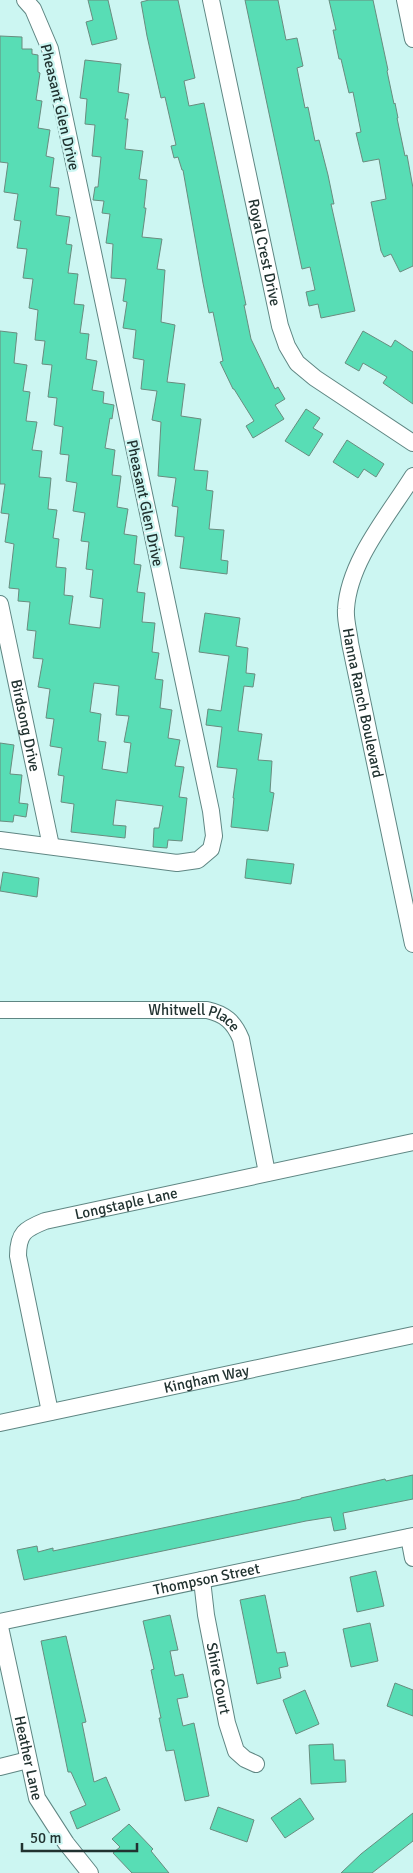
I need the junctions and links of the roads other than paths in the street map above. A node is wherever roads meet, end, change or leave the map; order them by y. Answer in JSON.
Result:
{"nodes":[{"id":1,"x":25,"y":0,"type":"edge"},
{"id":2,"x":211,"y":0,"type":"edge"},
{"id":3,"x":405,"y":0,"type":"edge"},
{"id":4,"x":413,"y":38,"type":"edge"},
{"id":5,"x":413,"y":443,"type":"edge"},
{"id":6,"x":413,"y":476,"type":"edge"},
{"id":7,"x":0,"y":604,"type":"edge"},
{"id":8,"x":0,"y":840,"type":"edge"},
{"id":9,"x":51,"y":846,"type":"junction"},
{"id":10,"x":413,"y":944,"type":"edge"},
{"id":11,"x":0,"y":1010,"type":"edge"},
{"id":12,"x":413,"y":1142,"type":"edge"},
{"id":13,"x":267,"y":1173,"type":"junction"},
{"id":14,"x":413,"y":1335,"type":"edge"},
{"id":15,"x":50,"y":1412,"type":"junction"},
{"id":16,"x":0,"y":1423,"type":"edge"},
{"id":17,"x":411,"y":1536,"type":"edge"},
{"id":18,"x":413,"y":1558,"type":"edge"},
{"id":19,"x":202,"y":1580,"type":"junction"},
{"id":20,"x":0,"y":1622,"type":"edge"},
{"id":21,"x":0,"y":1627,"type":"edge"},
{"id":22,"x":28,"y":1760,"type":"junction"},
{"id":23,"x":256,"y":1764,"type":"dead end"},
{"id":24,"x":0,"y":1767,"type":"edge"},
{"id":25,"x":90,"y":1873,"type":"edge"}],
"edges":[{"from":1,"to":9,"type":"street","name":"Pheasant Glen Drive"},
{"from":2,"to":5,"type":"street","name":"Royal Crest Drive"},
{"from":3,"to":4,"type":"street"},
{"from":6,"to":10,"type":"street","name":"Hanna Ranch Boulevard"},
{"from":7,"to":9,"type":"street","name":"Birdsong Drive"},
{"from":8,"to":9,"type":"street","name":"Pheasant Glen Drive"},
{"from":11,"to":13,"type":"street","name":"Whitwell Place"},
{"from":12,"to":13,"type":"street","name":"Longstaple Lane"},
{"from":13,"to":15,"type":"street","name":"Longstaple Lane"},
{"from":14,"to":15,"type":"street","name":"Kingham Way"},
{"from":15,"to":16,"type":"street","name":"Kingham Way"},
{"from":17,"to":18,"type":"street"},
{"from":17,"to":19,"type":"street","name":"Thompson Street"},
{"from":19,"to":20,"type":"street","name":"Thompson Street"},
{"from":19,"to":23,"type":"street","name":"Shire Court"},
{"from":21,"to":22,"type":"street","name":"Heather Lane"},
{"from":22,"to":24,"type":"street"},
{"from":22,"to":25,"type":"street","name":"Heather Lane"}]}
